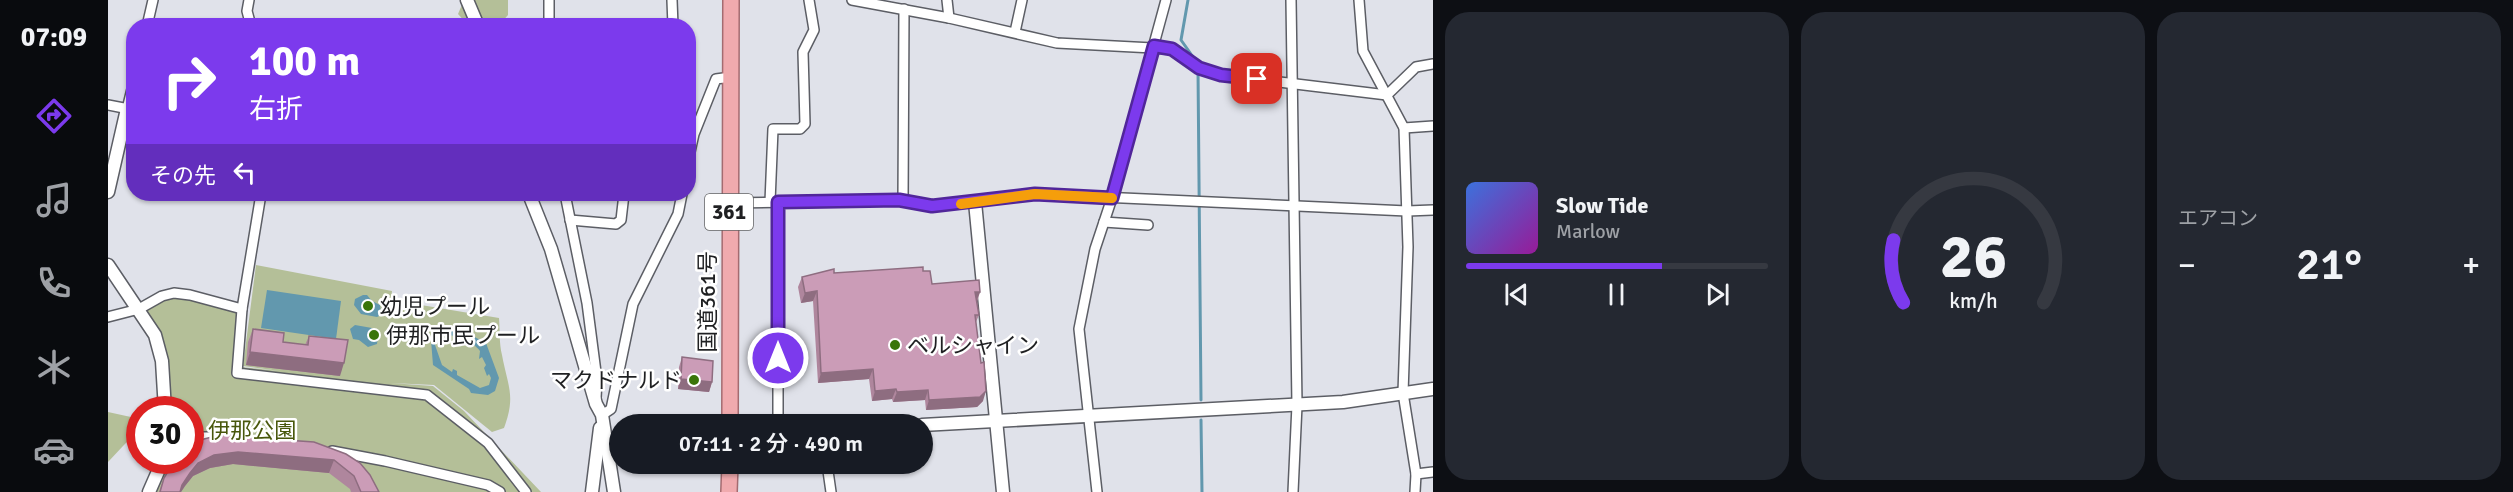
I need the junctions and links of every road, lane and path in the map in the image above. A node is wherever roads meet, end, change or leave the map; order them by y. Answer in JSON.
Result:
{"nodes":[{"id":1,"x":153,"y":0,"type":"edge"},
{"id":2,"x":249,"y":0,"type":"edge"},
{"id":3,"x":467,"y":0,"type":"edge"},
{"id":4,"x":549,"y":0,"type":"edge"},
{"id":5,"x":672,"y":0,"type":"edge"},
{"id":6,"x":809,"y":0,"type":"edge"},
{"id":7,"x":852,"y":0,"type":"edge"},
{"id":8,"x":947,"y":0,"type":"edge"},
{"id":9,"x":1022,"y":0,"type":"edge"},
{"id":10,"x":1166,"y":0,"type":"edge"},
{"id":11,"x":1291,"y":0,"type":"edge"},
{"id":12,"x":1359,"y":0,"type":"edge"},
{"id":13,"x":728,"y":3,"type":"edge"},
{"id":14,"x":904,"y":9,"type":"junction"},
{"id":15,"x":149,"y":18,"type":"edge"},
{"id":16,"x":249,"y":18,"type":"edge"},
{"id":17,"x":475,"y":18,"type":"edge"},
{"id":18,"x":549,"y":18,"type":"edge"},
{"id":19,"x":673,"y":18,"type":"edge"},
{"id":20,"x":949,"y":18,"type":"junction"},
{"id":21,"x":1015,"y":32,"type":"junction"},
{"id":22,"x":1154,"y":46,"type":"junction"},
{"id":23,"x":1433,"y":64,"type":"edge"},
{"id":24,"x":731,"y":77,"type":"junction"},
{"id":25,"x":1293,"y":83,"type":"junction"},
{"id":26,"x":1387,"y":95,"type":"junction"},
{"id":27,"x":108,"y":105,"type":"edge"},
{"id":28,"x":126,"y":109,"type":"edge"},
{"id":29,"x":126,"y":125,"type":"edge"},
{"id":30,"x":1433,"y":126,"type":"edge"},
{"id":31,"x":1404,"y":128,"type":"junction"},
{"id":32,"x":696,"y":129,"type":"edge"},
{"id":33,"x":108,"y":192,"type":"edge"},
{"id":34,"x":1112,"y":198,"type":"junction"},
{"id":35,"x":260,"y":201,"type":"edge"},
{"id":36,"x":532,"y":201,"type":"edge"},
{"id":37,"x":566,"y":201,"type":"edge"},
{"id":38,"x":623,"y":201,"type":"edge"},
{"id":39,"x":681,"y":201,"type":"edge"},
{"id":40,"x":903,"y":201,"type":"junction"},
{"id":41,"x":774,"y":202,"type":"junction"},
{"id":42,"x":975,"y":202,"type":"junction"},
{"id":43,"x":729,"y":203,"type":"junction"},
{"id":44,"x":1293,"y":205,"type":"junction"},
{"id":45,"x":1433,"y":210,"type":"edge"},
{"id":46,"x":1407,"y":211,"type":"junction"},
{"id":47,"x":570,"y":220,"type":"junction"},
{"id":48,"x":1104,"y":222,"type":"junction"},
{"id":49,"x":1148,"y":225,"type":"dead end"},
{"id":50,"x":108,"y":265,"type":"edge"},
{"id":51,"x":139,"y":309,"type":"junction"},
{"id":52,"x":242,"y":309,"type":"junction"},
{"id":53,"x":108,"y":316,"type":"edge"},
{"id":54,"x":1433,"y":389,"type":"edge"},
{"id":55,"x":1404,"y":393,"type":"junction"},
{"id":56,"x":164,"y":396,"type":"edge"},
{"id":57,"x":596,"y":404,"type":"junction"},
{"id":58,"x":1297,"y":405,"type":"junction"},
{"id":59,"x":730,"y":414,"type":"edge"},
{"id":60,"x":778,"y":414,"type":"edge"},
{"id":61,"x":602,"y":415,"type":"junction"},
{"id":62,"x":1090,"y":416,"type":"junction"},
{"id":63,"x":996,"y":421,"type":"junction"},
{"id":64,"x":933,"y":424,"type":"edge"},
{"id":65,"x":204,"y":437,"type":"edge"},
{"id":66,"x":229,"y":438,"type":"edge"},
{"id":67,"x":327,"y":450,"type":"edge"},
{"id":68,"x":1433,"y":472,"type":"edge"},
{"id":69,"x":157,"y":474,"type":"edge"},
{"id":70,"x":730,"y":474,"type":"edge"},
{"id":71,"x":828,"y":474,"type":"edge"},
{"id":72,"x":1416,"y":474,"type":"junction"},
{"id":73,"x":149,"y":492,"type":"edge"},
{"id":74,"x":500,"y":492,"type":"edge"},
{"id":75,"x":526,"y":492,"type":"edge"},
{"id":76,"x":592,"y":492,"type":"edge"},
{"id":77,"x":614,"y":492,"type":"edge"},
{"id":78,"x":729,"y":492,"type":"edge"},
{"id":79,"x":831,"y":492,"type":"edge"},
{"id":80,"x":1004,"y":492,"type":"edge"},
{"id":81,"x":1097,"y":492,"type":"edge"},
{"id":82,"x":1293,"y":492,"type":"edge"},
{"id":83,"x":1415,"y":492,"type":"edge"}],
"edges":[{"from":1,"to":15,"type":"street"},
{"from":2,"to":16,"type":"street"},
{"from":3,"to":17,"type":"street"},
{"from":4,"to":18,"type":"street"},
{"from":5,"to":19,"type":"street"},
{"from":6,"to":41,"type":"street"},
{"from":7,"to":14,"type":"street"},
{"from":8,"to":20,"type":"street"},
{"from":9,"to":21,"type":"street"},
{"from":10,"to":22,"type":"street"},
{"from":11,"to":25,"type":"street"},
{"from":12,"to":26,"type":"street"},
{"from":13,"to":24,"type":"highway","name":"国道361号","number":"361"},
{"from":14,"to":20,"type":"street"},
{"from":14,"to":40,"type":"street"},
{"from":20,"to":21,"type":"street"},
{"from":21,"to":22,"type":"street"},
{"from":22,"to":25,"type":"street"},
{"from":22,"to":34,"type":"street"},
{"from":23,"to":26,"type":"street"},
{"from":24,"to":32,"type":"street"},
{"from":24,"to":43,"type":"highway","name":"国道361号","number":"361"},
{"from":25,"to":26,"type":"street"},
{"from":25,"to":44,"type":"street"},
{"from":26,"to":31,"type":"street"},
{"from":27,"to":28,"type":"street"},
{"from":29,"to":33,"type":"street"},
{"from":30,"to":31,"type":"street"},
{"from":31,"to":46,"type":"street"},
{"from":34,"to":42,"type":"street"},
{"from":34,"to":44,"type":"street"},
{"from":34,"to":48,"type":"street"},
{"from":35,"to":52,"type":"street"},
{"from":36,"to":57,"type":"street"},
{"from":37,"to":47,"type":"street"},
{"from":38,"to":47,"type":"street"},
{"from":39,"to":61,"type":"street"},
{"from":40,"to":41,"type":"street"},
{"from":40,"to":42,"type":"street"},
{"from":41,"to":43,"type":"street"},
{"from":41,"to":60,"type":"street"},
{"from":42,"to":63,"type":"street"},
{"from":43,"to":59,"type":"highway","name":"国道361号","number":"361"},
{"from":44,"to":46,"type":"street"},
{"from":44,"to":58,"type":"street"},
{"from":45,"to":46,"type":"street"},
{"from":46,"to":55,"type":"street"},
{"from":47,"to":57,"type":"street"},
{"from":48,"to":49,"type":"street"},
{"from":48,"to":62,"type":"street"},
{"from":50,"to":51,"type":"street"},
{"from":51,"to":52,"type":"street"},
{"from":51,"to":53,"type":"street"},
{"from":51,"to":56,"type":"street"},
{"from":52,"to":75,"type":"street"},
{"from":54,"to":55,"type":"street"},
{"from":55,"to":58,"type":"street"},
{"from":55,"to":72,"type":"street"},
{"from":57,"to":61,"type":"street"},
{"from":58,"to":62,"type":"street"},
{"from":58,"to":82,"type":"street"},
{"from":61,"to":76,"type":"street"},
{"from":61,"to":77,"type":"street"},
{"from":62,"to":63,"type":"street"},
{"from":62,"to":81,"type":"street"},
{"from":63,"to":64,"type":"street"},
{"from":63,"to":80,"type":"street"},
{"from":65,"to":66,"type":"street"},
{"from":67,"to":74,"type":"street"},
{"from":68,"to":72,"type":"street"},
{"from":69,"to":73,"type":"street"},
{"from":70,"to":78,"type":"highway"},
{"from":71,"to":79,"type":"street"},
{"from":72,"to":83,"type":"street"}]}
